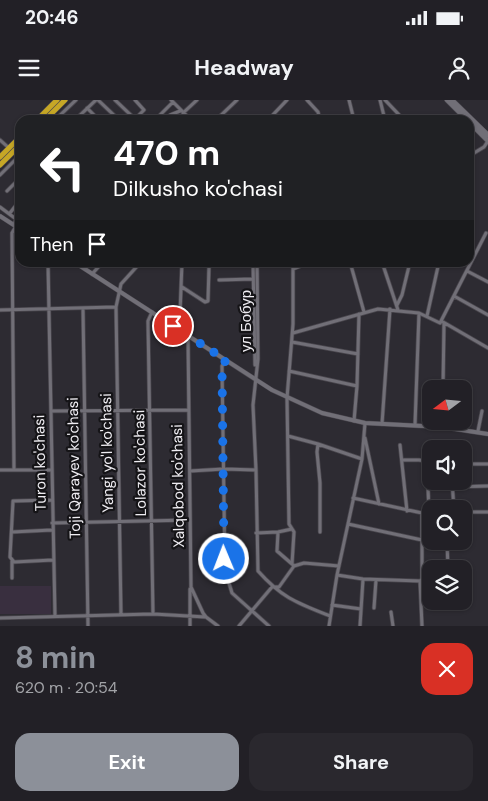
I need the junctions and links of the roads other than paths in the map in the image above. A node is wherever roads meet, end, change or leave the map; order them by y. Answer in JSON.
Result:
{"nodes":[{"id":1,"x":57,"y":100,"type":"edge"},
{"id":2,"x":65,"y":100,"type":"edge"},
{"id":3,"x":76,"y":100,"type":"edge"},
{"id":4,"x":97,"y":100,"type":"edge"},
{"id":5,"x":115,"y":100,"type":"edge"},
{"id":6,"x":135,"y":100,"type":"edge"},
{"id":7,"x":197,"y":100,"type":"edge"},
{"id":8,"x":238,"y":100,"type":"edge"},
{"id":9,"x":287,"y":100,"type":"edge"},
{"id":10,"x":307,"y":100,"type":"edge"},
{"id":11,"x":349,"y":100,"type":"edge"},
{"id":12,"x":380,"y":100,"type":"edge"},
{"id":13,"x":385,"y":100,"type":"edge"},
{"id":14,"x":447,"y":100,"type":"edge"},
{"id":15,"x":452,"y":100,"type":"edge"},
{"id":16,"x":172,"y":101,"type":"edge"},
{"id":17,"x":87,"y":108,"type":"junction"},
{"id":18,"x":181,"y":112,"type":"junction"},
{"id":19,"x":161,"y":114,"type":"joint"},
{"id":20,"x":42,"y":115,"type":"edge"},
{"id":21,"x":50,"y":115,"type":"edge"},
{"id":22,"x":60,"y":115,"type":"edge"},
{"id":23,"x":80,"y":115,"type":"edge"},
{"id":24,"x":93,"y":115,"type":"edge"},
{"id":25,"x":114,"y":115,"type":"edge"},
{"id":26,"x":131,"y":115,"type":"edge"},
{"id":27,"x":140,"y":115,"type":"edge"},
{"id":28,"x":170,"y":115,"type":"joint"},
{"id":29,"x":185,"y":115,"type":"edge"},
{"id":30,"x":222,"y":115,"type":"edge"},
{"id":31,"x":273,"y":115,"type":"edge"},
{"id":32,"x":319,"y":115,"type":"edge"},
{"id":33,"x":353,"y":115,"type":"edge"},
{"id":34,"x":384,"y":115,"type":"edge"},
{"id":35,"x":399,"y":115,"type":"edge"},
{"id":36,"x":462,"y":115,"type":"edge"},
{"id":37,"x":467,"y":115,"type":"edge"},
{"id":38,"x":474,"y":122,"type":"edge"},
{"id":39,"x":474,"y":127,"type":"edge"},
{"id":40,"x":488,"y":136,"type":"edge"},
{"id":41,"x":0,"y":140,"type":"edge"},
{"id":42,"x":488,"y":141,"type":"edge"},
{"id":43,"x":15,"y":142,"type":"edge"},
{"id":44,"x":8,"y":148,"type":"junction"},
{"id":45,"x":15,"y":150,"type":"edge"},
{"id":46,"x":474,"y":153,"type":"edge"},
{"id":47,"x":0,"y":157,"type":"edge"},
{"id":48,"x":15,"y":160,"type":"edge"},
{"id":49,"x":0,"y":165,"type":"edge"},
{"id":50,"x":0,"y":175,"type":"edge"},
{"id":51,"x":15,"y":183,"type":"edge"},
{"id":52,"x":7,"y":191,"type":"dead end"},
{"id":53,"x":0,"y":206,"type":"edge"},
{"id":54,"x":15,"y":206,"type":"edge"},
{"id":55,"x":10,"y":212,"type":"junction"},
{"id":56,"x":0,"y":216,"type":"edge"},
{"id":57,"x":15,"y":218,"type":"edge"},
{"id":58,"x":15,"y":226,"type":"edge"},
{"id":59,"x":15,"y":230,"type":"edge"},
{"id":60,"x":486,"y":233,"type":"dead end"},
{"id":61,"x":474,"y":257,"type":"edge"},
{"id":62,"x":48,"y":267,"type":"edge"},
{"id":63,"x":82,"y":267,"type":"edge"},
{"id":64,"x":98,"y":267,"type":"edge"},
{"id":65,"x":137,"y":267,"type":"edge"},
{"id":66,"x":181,"y":267,"type":"edge"},
{"id":67,"x":208,"y":267,"type":"dead end"},
{"id":68,"x":253,"y":267,"type":"edge"},
{"id":69,"x":257,"y":267,"type":"edge"},
{"id":70,"x":298,"y":267,"type":"edge"},
{"id":71,"x":351,"y":267,"type":"edge"},
{"id":72,"x":384,"y":267,"type":"edge"},
{"id":73,"x":409,"y":267,"type":"edge"},
{"id":74,"x":438,"y":267,"type":"edge"},
{"id":75,"x":469,"y":267,"type":"edge"},
{"id":76,"x":293,"y":269,"type":"joint"},
{"id":77,"x":467,"y":271,"type":"junction"},
{"id":78,"x":92,"y":274,"type":"junction"},
{"id":79,"x":253,"y":279,"type":"junction"},
{"id":80,"x":219,"y":280,"type":"dead end"},
{"id":81,"x":488,"y":282,"type":"edge"},
{"id":82,"x":182,"y":287,"type":"junction"},
{"id":83,"x":118,"y":291,"type":"junction"},
{"id":84,"x":454,"y":296,"type":"junction"},
{"id":85,"x":116,"y":307,"type":"junction"},
{"id":86,"x":397,"y":308,"type":"junction"},
{"id":87,"x":83,"y":309,"type":"junction"},
{"id":88,"x":390,"y":309,"type":"junction"},
{"id":89,"x":0,"y":310,"type":"edge"},
{"id":90,"x":12,"y":310,"type":"junction"},
{"id":91,"x":50,"y":310,"type":"junction"},
{"id":92,"x":152,"y":312,"type":"junction"},
{"id":93,"x":364,"y":312,"type":"junction"},
{"id":94,"x":420,"y":313,"type":"junction"},
{"id":95,"x":359,"y":314,"type":"junction"},
{"id":96,"x":488,"y":315,"type":"edge"},
{"id":97,"x":427,"y":316,"type":"junction"},
{"id":98,"x":443,"y":324,"type":"junction"},
{"id":99,"x":173,"y":326,"type":"junction"},
{"id":100,"x":292,"y":333,"type":"junction"},
{"id":101,"x":188,"y":336,"type":"junction"},
{"id":102,"x":292,"y":342,"type":"junction"},
{"id":103,"x":488,"y":348,"type":"edge"},
{"id":104,"x":358,"y":354,"type":"junction"},
{"id":105,"x":226,"y":360,"type":"junction"},
{"id":106,"x":256,"y":368,"type":"junction"},
{"id":107,"x":288,"y":371,"type":"junction"},
{"id":108,"x":256,"y":379,"type":"junction"},
{"id":109,"x":443,"y":380,"type":"edge"},
{"id":110,"x":357,"y":386,"type":"junction"},
{"id":111,"x":287,"y":398,"type":"junction"},
{"id":112,"x":84,"y":410,"type":"junction"},
{"id":113,"x":118,"y":410,"type":"junction"},
{"id":114,"x":150,"y":410,"type":"junction"},
{"id":115,"x":188,"y":410,"type":"junction"},
{"id":116,"x":482,"y":410,"type":"dead end"},
{"id":117,"x":51,"y":411,"type":"junction"},
{"id":118,"x":354,"y":421,"type":"junction"},
{"id":119,"x":365,"y":423,"type":"junction"},
{"id":120,"x":382,"y":424,"type":"junction"},
{"id":121,"x":416,"y":425,"type":"junction"},
{"id":122,"x":422,"y":425,"type":"edge"},
{"id":123,"x":469,"y":430,"type":"edge"},
{"id":124,"x":478,"y":431,"type":"junction"},
{"id":125,"x":365,"y":434,"type":"junction"},
{"id":126,"x":488,"y":434,"type":"edge"},
{"id":127,"x":288,"y":436,"type":"junction"},
{"id":128,"x":318,"y":444,"type":"junction"},
{"id":129,"x":400,"y":445,"type":"dead end"},
{"id":130,"x":362,"y":458,"type":"junction"},
{"id":131,"x":402,"y":460,"type":"junction"},
{"id":132,"x":422,"y":460,"type":"edge"},
{"id":133,"x":472,"y":464,"type":"edge"},
{"id":134,"x":488,"y":464,"type":"edge"},
{"id":135,"x":224,"y":469,"type":"junction"},
{"id":136,"x":0,"y":470,"type":"edge"},
{"id":137,"x":14,"y":470,"type":"junction"},
{"id":138,"x":52,"y":470,"type":"junction"},
{"id":139,"x":256,"y":470,"type":"junction"},
{"id":140,"x":190,"y":471,"type":"junction"},
{"id":141,"x":472,"y":486,"type":"edge"},
{"id":142,"x":488,"y":486,"type":"edge"},
{"id":143,"x":353,"y":498,"type":"junction"},
{"id":144,"x":52,"y":500,"type":"junction"},
{"id":145,"x":379,"y":504,"type":"junction"},
{"id":146,"x":407,"y":510,"type":"junction"},
{"id":147,"x":472,"y":512,"type":"edge"},
{"id":148,"x":488,"y":512,"type":"edge"},
{"id":149,"x":422,"y":513,"type":"edge"},
{"id":150,"x":190,"y":520,"type":"junction"},
{"id":151,"x":152,"y":521,"type":"junction"},
{"id":152,"x":87,"y":522,"type":"junction"},
{"id":153,"x":119,"y":522,"type":"junction"},
{"id":154,"x":52,"y":523,"type":"junction"},
{"id":155,"x":348,"y":524,"type":"junction"},
{"id":156,"x":292,"y":529,"type":"junction"},
{"id":157,"x":52,"y":530,"type":"junction"},
{"id":158,"x":12,"y":532,"type":"junction"},
{"id":159,"x":278,"y":532,"type":"junction"},
{"id":160,"x":320,"y":532,"type":"dead end"},
{"id":161,"x":256,"y":533,"type":"junction"},
{"id":162,"x":422,"y":540,"type":"edge"},
{"id":163,"x":422,"y":550,"type":"edge"},
{"id":164,"x":53,"y":560,"type":"junction"},
{"id":165,"x":12,"y":561,"type":"junction"},
{"id":166,"x":293,"y":565,"type":"junction"},
{"id":167,"x":339,"y":566,"type":"junction"},
{"id":168,"x":338,"y":575,"type":"junction"},
{"id":169,"x":12,"y":578,"type":"dead end"},
{"id":170,"x":363,"y":579,"type":"junction"},
{"id":171,"x":376,"y":580,"type":"junction"},
{"id":172,"x":420,"y":581,"type":"junction"},
{"id":173,"x":190,"y":587,"type":"junction"},
{"id":174,"x":272,"y":587,"type":"junction"},
{"id":175,"x":332,"y":605,"type":"junction"},
{"id":176,"x":374,"y":608,"type":"dead end"},
{"id":177,"x":361,"y":609,"type":"junction"},
{"id":178,"x":252,"y":611,"type":"junction"},
{"id":179,"x":391,"y":612,"type":"dead end"},
{"id":180,"x":153,"y":614,"type":"junction"},
{"id":181,"x":122,"y":615,"type":"junction"},
{"id":182,"x":55,"y":616,"type":"junction"},
{"id":183,"x":88,"y":616,"type":"junction"},
{"id":184,"x":190,"y":616,"type":"junction"},
{"id":185,"x":330,"y":616,"type":"junction"},
{"id":186,"x":206,"y":617,"type":"junction"},
{"id":187,"x":0,"y":618,"type":"edge"},
{"id":188,"x":88,"y":626,"type":"edge"},
{"id":189,"x":190,"y":626,"type":"edge"},
{"id":190,"x":218,"y":626,"type":"edge"},
{"id":191,"x":239,"y":626,"type":"edge"},
{"id":192,"x":269,"y":626,"type":"edge"},
{"id":193,"x":329,"y":626,"type":"edge"},
{"id":194,"x":360,"y":626,"type":"edge"},
{"id":195,"x":392,"y":626,"type":"edge"},
{"id":196,"x":422,"y":626,"type":"edge"}],
"edges":[{"from":1,"to":20,"type":"highway"},
{"from":2,"to":21,"type":"highway"},
{"from":3,"to":22,"type":"street"},
{"from":4,"to":17,"type":"street"},
{"from":4,"to":25,"type":"street"},
{"from":5,"to":26,"type":"street"},
{"from":6,"to":27,"type":"street"},
{"from":7,"to":18,"type":"street"},
{"from":8,"to":30,"type":"street"},
{"from":9,"to":31,"type":"street"},
{"from":10,"to":32,"type":"street"},
{"from":11,"to":33,"type":"street"},
{"from":12,"to":34,"type":"street"},
{"from":13,"to":35,"type":"street"},
{"from":14,"to":36,"type":"main road"},
{"from":15,"to":37,"type":"main road"},
{"from":16,"to":18,"type":"street"},
{"from":16,"to":19,"type":"street"},
{"from":17,"to":23,"type":"street"},
{"from":17,"to":24,"type":"street"},
{"from":18,"to":28,"type":"street"},
{"from":18,"to":29,"type":"street"},
{"from":19,"to":28,"type":"street"},
{"from":38,"to":40,"type":"main road"},
{"from":39,"to":42,"type":"main road"},
{"from":41,"to":44,"type":"street"},
{"from":42,"to":46,"type":"street"},
{"from":43,"to":44,"type":"highway"},
{"from":44,"to":47,"type":"highway"},
{"from":45,"to":49,"type":"highway"},
{"from":48,"to":50,"type":"street"},
{"from":51,"to":52,"type":"street"},
{"from":53,"to":55,"type":"street"},
{"from":54,"to":55,"type":"street"},
{"from":55,"to":57,"type":"street"},
{"from":56,"to":58,"type":"street"},
{"from":59,"to":90,"type":"street"},
{"from":60,"to":61,"type":"street"},
{"from":62,"to":91,"type":"street","name":"Turon ko'chasi"},
{"from":63,"to":78,"type":"street"},
{"from":64,"to":78,"type":"street"},
{"from":65,"to":83,"type":"street"},
{"from":66,"to":82,"type":"street"},
{"from":67,"to":82,"type":"street"},
{"from":68,"to":79,"type":"street"},
{"from":69,"to":106,"type":"street","name":"ул Бобур"},
{"from":70,"to":76,"type":"street"},
{"from":71,"to":93,"type":"street"},
{"from":72,"to":86,"type":"street"},
{"from":73,"to":86,"type":"street"},
{"from":74,"to":97,"type":"street"},
{"from":75,"to":77,"type":"street"},
{"from":76,"to":100,"type":"street"},
{"from":77,"to":81,"type":"street"},
{"from":77,"to":84,"type":"street"},
{"from":78,"to":83,"type":"street"},
{"from":79,"to":80,"type":"street"},
{"from":79,"to":106,"type":"street"},
{"from":82,"to":99,"type":"street"},
{"from":83,"to":85,"type":"street","name":"Yangi yo'l ko'chasi"},
{"from":83,"to":92,"type":"street"},
{"from":84,"to":96,"type":"street"},
{"from":84,"to":98,"type":"street"},
{"from":85,"to":87,"type":"street"},
{"from":85,"to":113,"type":"street","name":"Yangi yo'l ko'chasi"},
{"from":86,"to":88,"type":"street"},
{"from":86,"to":94,"type":"street"},
{"from":87,"to":91,"type":"street"},
{"from":87,"to":112,"type":"street","name":"Toji Qarayev ko'chasi"},
{"from":88,"to":93,"type":"street"},
{"from":88,"to":120,"type":"street"},
{"from":89,"to":90,"type":"street"},
{"from":90,"to":91,"type":"street"},
{"from":90,"to":137,"type":"street"},
{"from":91,"to":117,"type":"street","name":"Turon ko'chasi"},
{"from":92,"to":99,"type":"street"},
{"from":92,"to":114,"type":"street","name":"Lolazor ko'chasi"},
{"from":93,"to":95,"type":"street"},
{"from":94,"to":97,"type":"street"},
{"from":94,"to":121,"type":"street"},
{"from":95,"to":100,"type":"street"},
{"from":95,"to":104,"type":"street"},
{"from":97,"to":98,"type":"street"},
{"from":98,"to":103,"type":"street"},
{"from":98,"to":109,"type":"street"},
{"from":99,"to":101,"type":"street"},
{"from":100,"to":102,"type":"street"},
{"from":101,"to":105,"type":"street"},
{"from":101,"to":115,"type":"street","name":"Xalqobod ko'chasi"},
{"from":102,"to":104,"type":"street"},
{"from":102,"to":107,"type":"street"},
{"from":104,"to":110,"type":"street"},
{"from":105,"to":108,"type":"street"},
{"from":105,"to":135,"type":"street"},
{"from":106,"to":108,"type":"street","name":"ул Бобур"},
{"from":107,"to":110,"type":"street"},
{"from":107,"to":111,"type":"street"},
{"from":108,"to":111,"type":"street"},
{"from":108,"to":139,"type":"street","name":"ул Бобур"},
{"from":110,"to":118,"type":"street"},
{"from":111,"to":118,"type":"street"},
{"from":111,"to":127,"type":"street"},
{"from":112,"to":113,"type":"street"},
{"from":112,"to":117,"type":"street"},
{"from":112,"to":152,"type":"street","name":"Toji Qarayev ko'chasi"},
{"from":113,"to":114,"type":"street"},
{"from":113,"to":153,"type":"street","name":"Yangi yo'l ko'chasi"},
{"from":114,"to":115,"type":"street"},
{"from":114,"to":151,"type":"street","name":"Lolazor ko'chasi"},
{"from":115,"to":140,"type":"street","name":"Xalqobod ko'chasi"},
{"from":116,"to":124,"type":"street"},
{"from":117,"to":138,"type":"street","name":"Turon ko'chasi"},
{"from":118,"to":119,"type":"street"},
{"from":119,"to":120,"type":"street"},
{"from":119,"to":125,"type":"street"},
{"from":120,"to":121,"type":"street"},
{"from":121,"to":122,"type":"street"},
{"from":123,"to":124,"type":"street"},
{"from":124,"to":126,"type":"street"},
{"from":125,"to":130,"type":"street"},
{"from":125,"to":145,"type":"street"},
{"from":127,"to":128,"type":"street"},
{"from":127,"to":156,"type":"street"},
{"from":128,"to":130,"type":"street"},
{"from":128,"to":160,"type":"street"},
{"from":129,"to":131,"type":"street"},
{"from":130,"to":143,"type":"street"},
{"from":131,"to":132,"type":"street"},
{"from":131,"to":146,"type":"street"},
{"from":133,"to":134,"type":"street"},
{"from":135,"to":139,"type":"street"},
{"from":135,"to":140,"type":"street"},
{"from":135,"to":178,"type":"street"},
{"from":136,"to":137,"type":"street"},
{"from":137,"to":138,"type":"street"},
{"from":138,"to":144,"type":"street","name":"Turon ko'chasi"},
{"from":139,"to":161,"type":"street","name":"ул Бобур"},
{"from":140,"to":150,"type":"street","name":"Xalqobod ko'chasi"},
{"from":141,"to":142,"type":"street"},
{"from":143,"to":145,"type":"street"},
{"from":143,"to":155,"type":"street"},
{"from":144,"to":154,"type":"street","name":"Turon ko'chasi"},
{"from":144,"to":158,"type":"street"},
{"from":145,"to":146,"type":"street"},
{"from":146,"to":149,"type":"street"},
{"from":147,"to":148,"type":"street"},
{"from":150,"to":151,"type":"street"},
{"from":150,"to":173,"type":"street","name":"Xalqobod ko'chasi"},
{"from":151,"to":153,"type":"street"},
{"from":151,"to":180,"type":"street","name":"Lolazor ko'chasi"},
{"from":152,"to":153,"type":"street"},
{"from":152,"to":154,"type":"street"},
{"from":152,"to":183,"type":"street","name":"Toji Qarayev ko'chasi"},
{"from":153,"to":181,"type":"street","name":"Yangi yo'l ko'chasi"},
{"from":154,"to":157,"type":"street","name":"Turon ko'chasi"},
{"from":155,"to":162,"type":"street"},
{"from":155,"to":167,"type":"street"},
{"from":156,"to":159,"type":"street"},
{"from":156,"to":166,"type":"street"},
{"from":157,"to":158,"type":"street"},
{"from":157,"to":164,"type":"street","name":"Turon ko'chasi"},
{"from":158,"to":165,"type":"street"},
{"from":159,"to":161,"type":"street"},
{"from":159,"to":166,"type":"street"},
{"from":161,"to":174,"type":"street","name":"ул Бобур"},
{"from":163,"to":172,"type":"street"},
{"from":164,"to":165,"type":"street"},
{"from":164,"to":182,"type":"street","name":"Turon ko'chasi"},
{"from":165,"to":169,"type":"street"},
{"from":166,"to":167,"type":"street"},
{"from":166,"to":174,"type":"street"},
{"from":167,"to":168,"type":"street"},
{"from":168,"to":170,"type":"street"},
{"from":168,"to":175,"type":"street"},
{"from":170,"to":171,"type":"street"},
{"from":170,"to":177,"type":"street"},
{"from":171,"to":172,"type":"street"},
{"from":171,"to":176,"type":"street"},
{"from":172,"to":196,"type":"street"},
{"from":173,"to":184,"type":"street"},
{"from":173,"to":186,"type":"street","name":"Xalqobod ko'chasi"},
{"from":174,"to":178,"type":"street"},
{"from":174,"to":185,"type":"street","name":"ул Бобур"},
{"from":175,"to":177,"type":"street"},
{"from":175,"to":185,"type":"street"},
{"from":177,"to":194,"type":"street"},
{"from":178,"to":191,"type":"street"},
{"from":178,"to":192,"type":"street"},
{"from":179,"to":195,"type":"street"},
{"from":180,"to":181,"type":"street"},
{"from":180,"to":184,"type":"street"},
{"from":181,"to":183,"type":"street"},
{"from":182,"to":183,"type":"street"},
{"from":182,"to":187,"type":"street"},
{"from":183,"to":188,"type":"street","name":"Toji Qarayev ko'chasi"},
{"from":184,"to":186,"type":"street"},
{"from":184,"to":189,"type":"street"},
{"from":185,"to":193,"type":"street"},
{"from":186,"to":190,"type":"street","name":"Xalqobod ko'chasi"}]}
